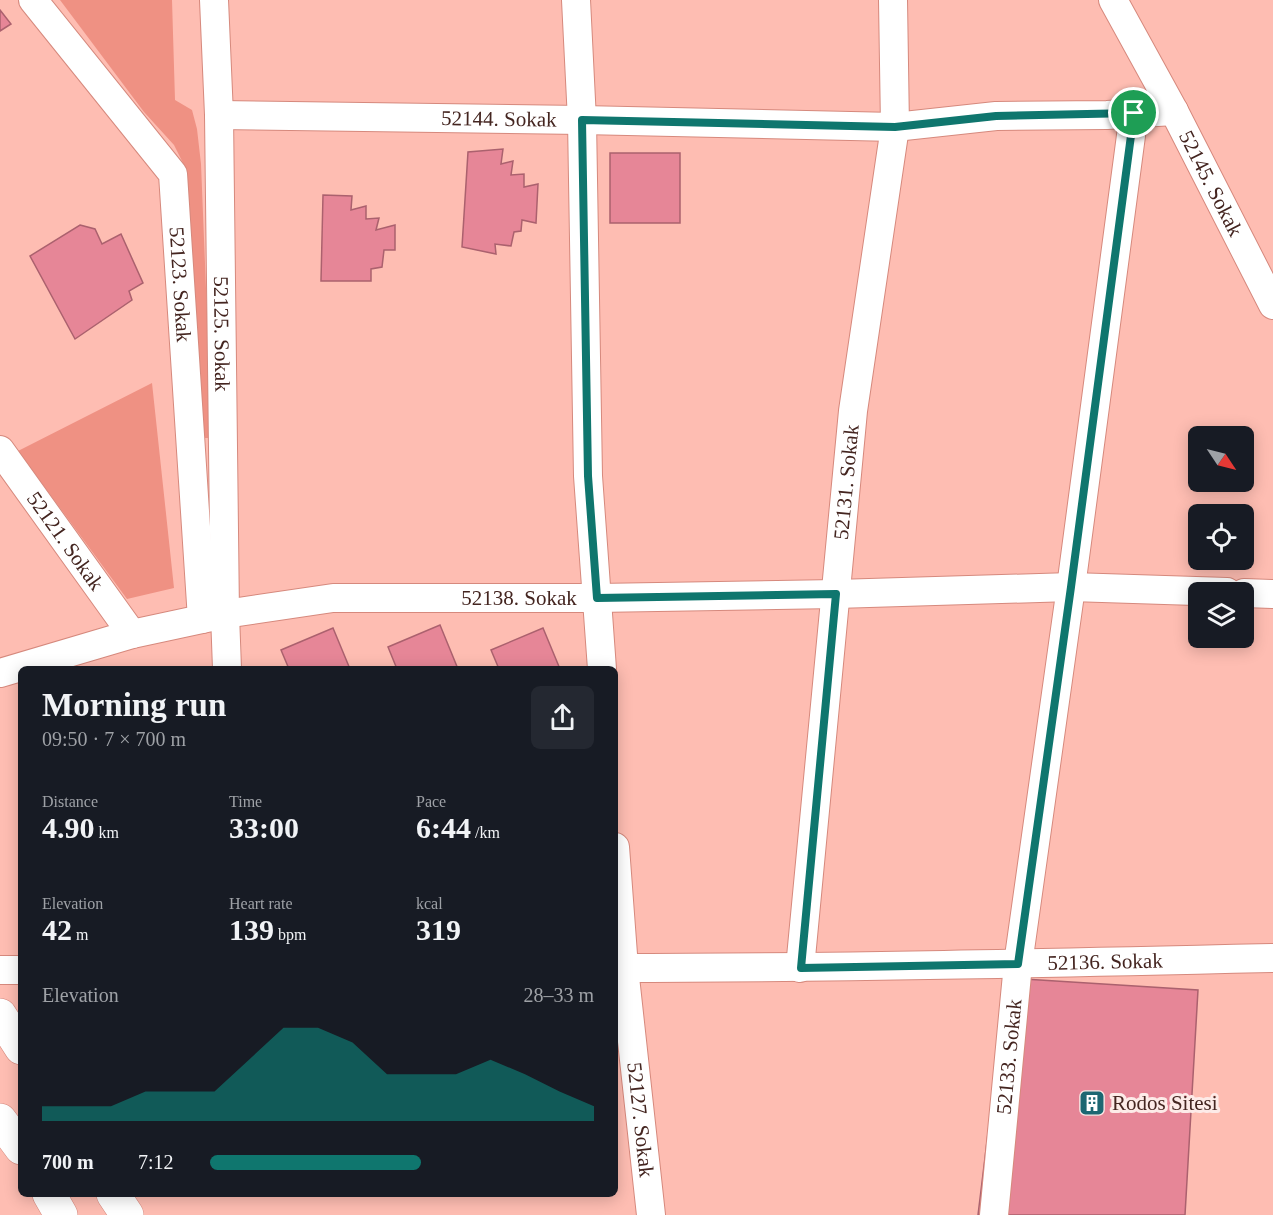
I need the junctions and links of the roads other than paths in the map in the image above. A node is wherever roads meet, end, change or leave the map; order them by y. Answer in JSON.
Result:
{"nodes":[{"id":1,"x":33,"y":0,"type":"edge"},
{"id":2,"x":214,"y":0,"type":"edge"},
{"id":3,"x":576,"y":0,"type":"edge"},
{"id":4,"x":893,"y":0,"type":"edge"},
{"id":5,"x":1113,"y":0,"type":"edge"},
{"id":6,"x":1174,"y":111,"type":"junction"},
{"id":7,"x":1134,"y":113,"type":"junction"},
{"id":8,"x":219,"y":116,"type":"junction"},
{"id":9,"x":582,"y":120,"type":"junction"},
{"id":10,"x":895,"y":127,"type":"junction"},
{"id":11,"x":1272,"y":300,"type":"edge"},
{"id":12,"x":0,"y":450,"type":"edge"},
{"id":13,"x":1071,"y":587,"type":"junction"},
{"id":14,"x":1188,"y":591,"type":"edge"},
{"id":15,"x":1254,"y":593,"type":"edge"},
{"id":16,"x":836,"y":594,"type":"junction"},
{"id":17,"x":1273,"y":594,"type":"edge"},
{"id":18,"x":597,"y":598,"type":"junction"},
{"id":19,"x":214,"y":616,"type":"junction"},
{"id":20,"x":132,"y":634,"type":"junction"},
{"id":21,"x":24,"y":666,"type":"edge"},
{"id":22,"x":226,"y":666,"type":"edge"},
{"id":23,"x":602,"y":666,"type":"edge"},
{"id":24,"x":18,"y":668,"type":"edge"},
{"id":25,"x":0,"y":673,"type":"edge"},
{"id":26,"x":618,"y":938,"type":"edge"},
{"id":27,"x":1273,"y":958,"type":"edge"},
{"id":28,"x":1018,"y":964,"type":"junction"},
{"id":29,"x":619,"y":968,"type":"edge"},
{"id":30,"x":801,"y":968,"type":"junction"},
{"id":31,"x":0,"y":970,"type":"edge"},
{"id":32,"x":18,"y":970,"type":"edge"},
{"id":33,"x":0,"y":1015,"type":"edge"},
{"id":34,"x":18,"y":1043,"type":"edge"},
{"id":35,"x":0,"y":1120,"type":"edge"},
{"id":36,"x":18,"y":1144,"type":"edge"},
{"id":37,"x":18,"y":1148,"type":"edge"},
{"id":38,"x":0,"y":1149,"type":"edge"},
{"id":39,"x":50,"y":1197,"type":"edge"},
{"id":40,"x":115,"y":1197,"type":"edge"},
{"id":41,"x":61,"y":1215,"type":"edge"},
{"id":42,"x":127,"y":1215,"type":"edge"},
{"id":43,"x":651,"y":1215,"type":"edge"},
{"id":44,"x":994,"y":1215,"type":"edge"}],
"edges":[{"from":1,"to":19,"type":"street","name":"52123. Sokak"},
{"from":2,"to":8,"type":"street","name":"52125. Sokak"},
{"from":3,"to":9,"type":"street"},
{"from":4,"to":10,"type":"street","name":"52131. Sokak"},
{"from":5,"to":6,"type":"street","name":"52145. Sokak"},
{"from":6,"to":7,"type":"street","name":"52144. Sokak"},
{"from":6,"to":11,"type":"street","name":"52145. Sokak"},
{"from":7,"to":10,"type":"street","name":"52144. Sokak"},
{"from":7,"to":13,"type":"street","name":"52133. Sokak"},
{"from":8,"to":9,"type":"street","name":"52144. Sokak"},
{"from":8,"to":19,"type":"street","name":"52125. Sokak"},
{"from":9,"to":10,"type":"street","name":"52144. Sokak"},
{"from":9,"to":18,"type":"street"},
{"from":10,"to":16,"type":"street","name":"52131. Sokak"},
{"from":12,"to":20,"type":"street","name":"52121. Sokak"},
{"from":13,"to":14,"type":"street","name":"52138. Sokak"},
{"from":13,"to":16,"type":"street","name":"52138. Sokak"},
{"from":13,"to":28,"type":"street","name":"52133. Sokak"},
{"from":15,"to":17,"type":"street"},
{"from":16,"to":18,"type":"street","name":"52138. Sokak"},
{"from":16,"to":30,"type":"street","name":"52131. Sokak"},
{"from":18,"to":19,"type":"street","name":"52138. Sokak"},
{"from":18,"to":23,"type":"street"},
{"from":19,"to":20,"type":"street","name":"52138. Sokak"},
{"from":19,"to":22,"type":"street","name":"52125. Sokak"},
{"from":20,"to":21,"type":"street","name":"52138. Sokak"},
{"from":24,"to":25,"type":"street","name":"52138. Sokak"},
{"from":26,"to":29,"type":"street","name":"52127. Sokak"},
{"from":27,"to":28,"type":"street","name":"52136. Sokak"},
{"from":28,"to":30,"type":"street","name":"52136. Sokak"},
{"from":28,"to":44,"type":"street","name":"52133. Sokak"},
{"from":29,"to":30,"type":"street","name":"52136. Sokak"},
{"from":29,"to":43,"type":"street","name":"52127. Sokak"},
{"from":31,"to":32,"type":"street"},
{"from":33,"to":34,"type":"highway"},
{"from":35,"to":36,"type":"highway"},
{"from":37,"to":38,"type":"street"},
{"from":39,"to":41,"type":"highway"},
{"from":40,"to":42,"type":"highway"}]}
